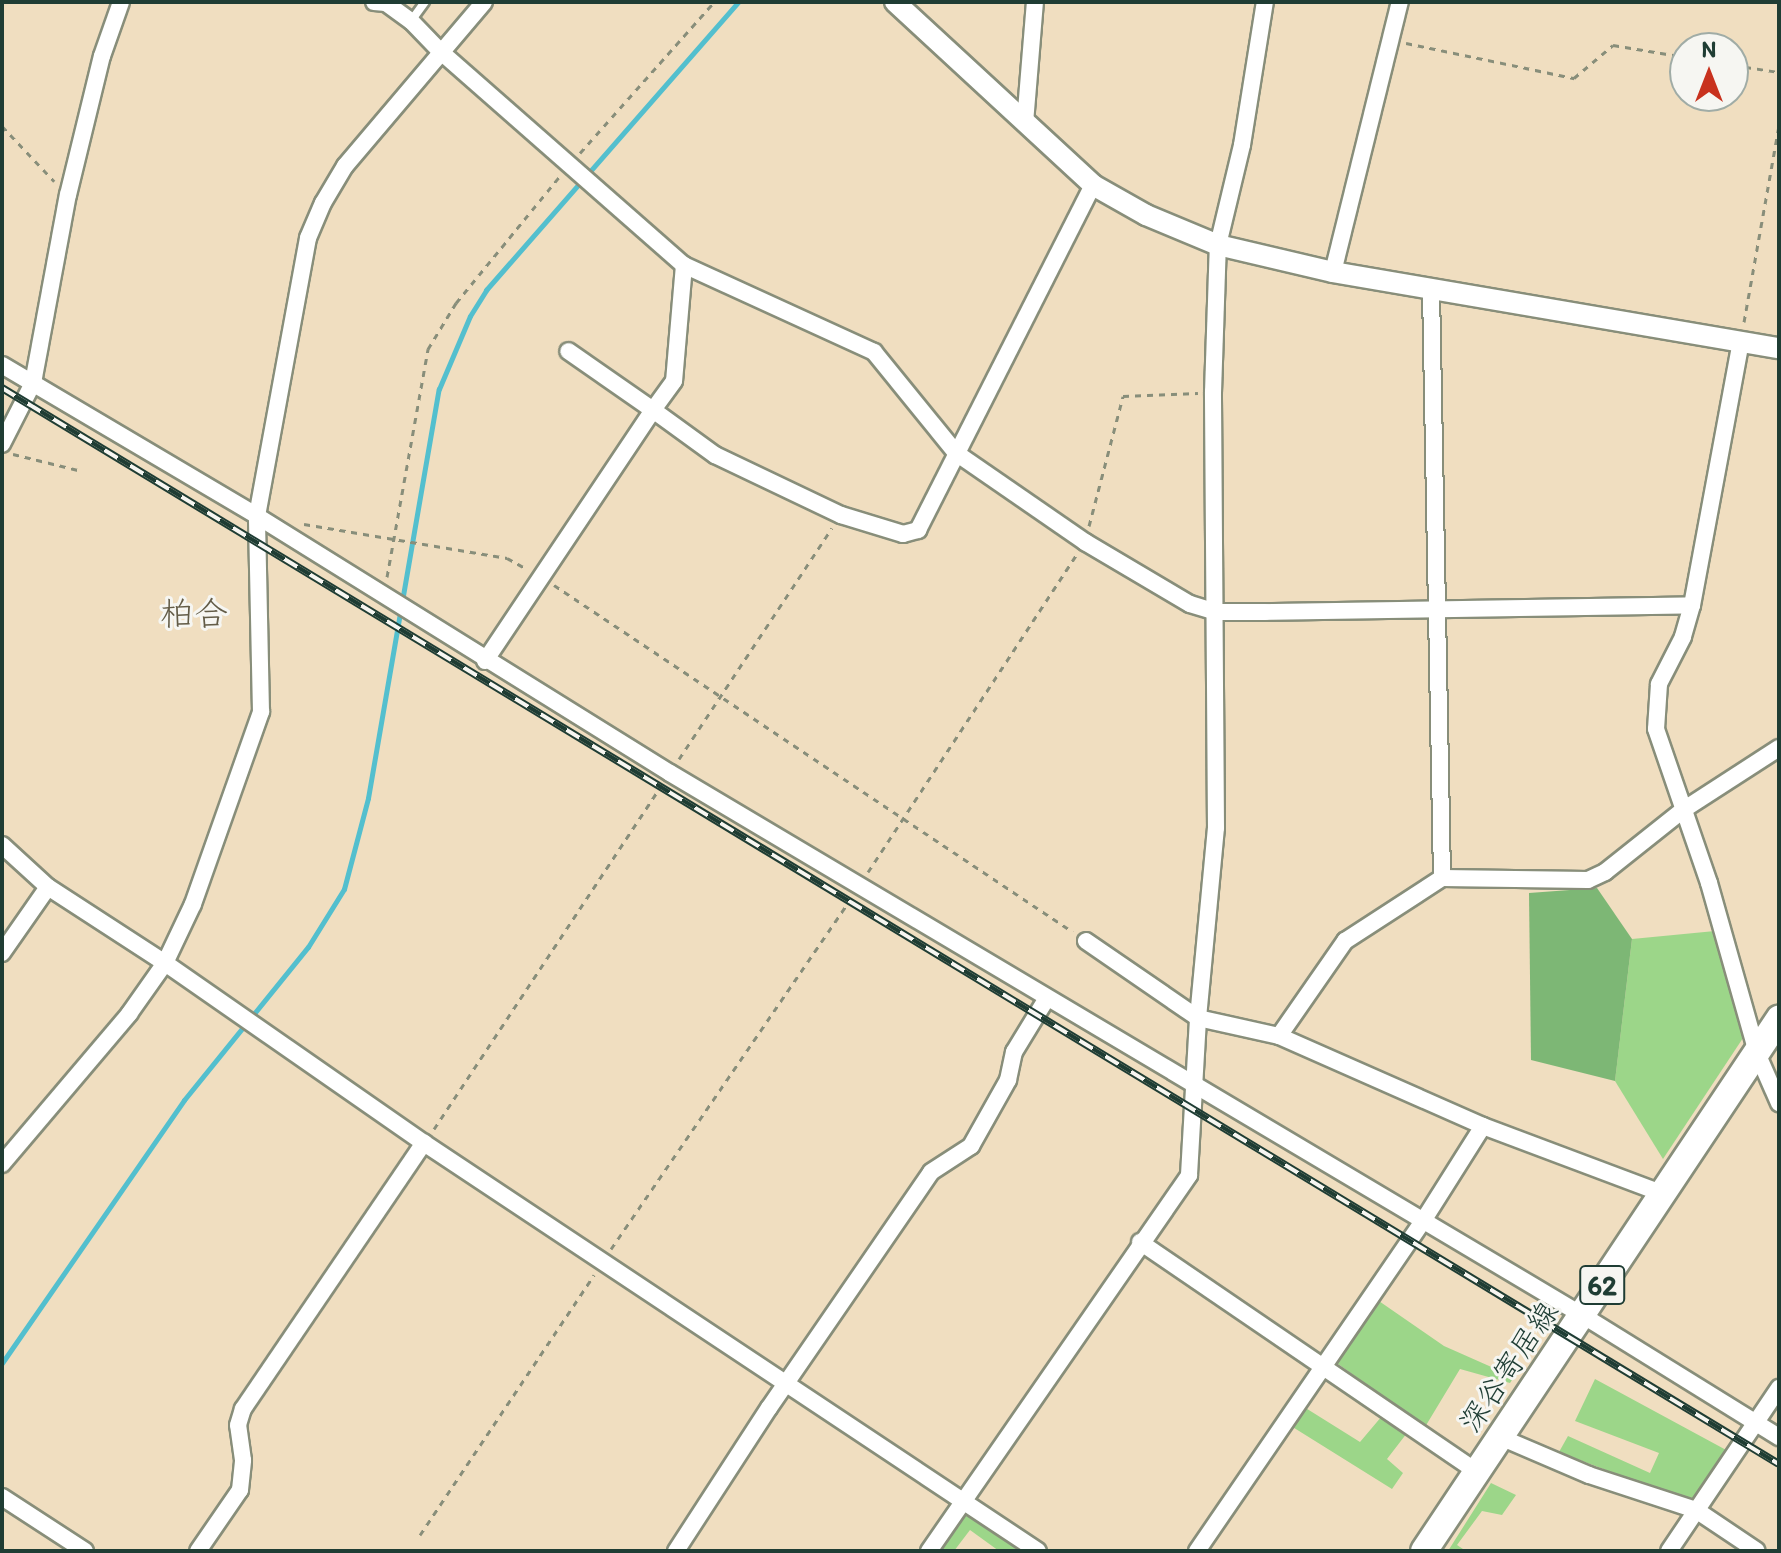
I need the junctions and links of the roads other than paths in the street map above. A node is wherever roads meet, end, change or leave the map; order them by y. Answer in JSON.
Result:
{"nodes":[{"id":1,"x":121,"y":2,"type":"edge"},
{"id":2,"x":382,"y":2,"type":"edge"},
{"id":3,"x":425,"y":2,"type":"edge"},
{"id":4,"x":484,"y":2,"type":"edge"},
{"id":5,"x":895,"y":2,"type":"edge"},
{"id":6,"x":1035,"y":2,"type":"edge"},
{"id":7,"x":1265,"y":2,"type":"edge"},
{"id":8,"x":1400,"y":2,"type":"edge"},
{"id":9,"x":411,"y":21,"type":"junction"},
{"id":10,"x":440,"y":51,"type":"junction"},
{"id":11,"x":1025,"y":123,"type":"junction"},
{"id":12,"x":1093,"y":185,"type":"junction"},
{"id":13,"x":1218,"y":245,"type":"junction"},
{"id":14,"x":684,"y":265,"type":"junction"},
{"id":15,"x":1333,"y":272,"type":"junction"},
{"id":16,"x":1431,"y":289,"type":"junction"},
{"id":17,"x":1741,"y":341,"type":"junction"},
{"id":18,"x":1779,"y":348,"type":"edge"},
{"id":19,"x":568,"y":351,"type":"dead end"},
{"id":20,"x":2,"y":365,"type":"edge"},
{"id":21,"x":33,"y":383,"type":"junction"},
{"id":22,"x":653,"y":410,"type":"junction"},
{"id":23,"x":2,"y":444,"type":"edge"},
{"id":24,"x":956,"y":453,"type":"junction"},
{"id":25,"x":257,"y":516,"type":"junction"},
{"id":26,"x":1692,"y":605,"type":"junction"},
{"id":27,"x":1436,"y":609,"type":"junction"},
{"id":28,"x":1216,"y":612,"type":"junction"},
{"id":29,"x":485,"y":661,"type":"junction"},
{"id":30,"x":1779,"y":748,"type":"edge"},
{"id":31,"x":1683,"y":810,"type":"junction"},
{"id":32,"x":2,"y":845,"type":"edge"},
{"id":33,"x":1442,"y":878,"type":"junction"},
{"id":34,"x":48,"y":887,"type":"junction"},
{"id":35,"x":1086,"y":941,"type":"road end"},
{"id":36,"x":2,"y":953,"type":"edge"},
{"id":37,"x":165,"y":963,"type":"junction"},
{"id":38,"x":1047,"y":998,"type":"junction"},
{"id":39,"x":1198,"y":1018,"type":"junction"},
{"id":40,"x":1779,"y":1019,"type":"edge"},
{"id":41,"x":1279,"y":1036,"type":"junction"},
{"id":42,"x":1757,"y":1053,"type":"junction"},
{"id":43,"x":1196,"y":1086,"type":"junction"},
{"id":44,"x":1778,"y":1105,"type":"edge"},
{"id":45,"x":1483,"y":1126,"type":"junction"},
{"id":46,"x":424,"y":1143,"type":"junction"},
{"id":47,"x":2,"y":1164,"type":"edge"},
{"id":48,"x":1664,"y":1194,"type":"junction"},
{"id":49,"x":1423,"y":1221,"type":"junction"},
{"id":50,"x":1140,"y":1242,"type":"junction"},
{"id":51,"x":1582,"y":1315,"type":"junction"},
{"id":52,"x":1323,"y":1366,"type":"junction"},
{"id":53,"x":786,"y":1384,"type":"junction"},
{"id":54,"x":1779,"y":1388,"type":"edge"},
{"id":55,"x":1755,"y":1423,"type":"junction"},
{"id":56,"x":1500,"y":1437,"type":"junction"},
{"id":57,"x":1779,"y":1437,"type":"edge"},
{"id":58,"x":1477,"y":1472,"type":"junction"},
{"id":59,"x":2,"y":1497,"type":"edge"},
{"id":60,"x":962,"y":1499,"type":"junction"},
{"id":61,"x":1696,"y":1510,"type":"junction"},
{"id":62,"x":85,"y":1551,"type":"edge"},
{"id":63,"x":198,"y":1551,"type":"edge"},
{"id":64,"x":676,"y":1551,"type":"edge"},
{"id":65,"x":929,"y":1551,"type":"edge"},
{"id":66,"x":1038,"y":1551,"type":"edge"},
{"id":67,"x":1197,"y":1551,"type":"edge"},
{"id":68,"x":1424,"y":1551,"type":"edge"},
{"id":69,"x":1669,"y":1551,"type":"edge"},
{"id":70,"x":1757,"y":1551,"type":"edge"}],
"edges":[{"from":1,"to":21,"type":"street"},
{"from":2,"to":9,"type":"street"},
{"from":3,"to":9,"type":"lane"},
{"from":4,"to":10,"type":"street"},
{"from":5,"to":11,"type":"street"},
{"from":6,"to":11,"type":"street"},
{"from":7,"to":13,"type":"street"},
{"from":8,"to":15,"type":"street"},
{"from":9,"to":10,"type":"street"},
{"from":10,"to":14,"type":"street"},
{"from":10,"to":25,"type":"street"},
{"from":11,"to":12,"type":"street"},
{"from":12,"to":13,"type":"street"},
{"from":12,"to":24,"type":"street"},
{"from":13,"to":15,"type":"street"},
{"from":13,"to":28,"type":"street"},
{"from":14,"to":22,"type":"street"},
{"from":14,"to":24,"type":"street"},
{"from":15,"to":16,"type":"street"},
{"from":16,"to":17,"type":"street"},
{"from":16,"to":27,"type":"street"},
{"from":17,"to":18,"type":"street"},
{"from":17,"to":26,"type":"street"},
{"from":19,"to":22,"type":"street"},
{"from":20,"to":21,"type":"street"},
{"from":21,"to":23,"type":"street"},
{"from":21,"to":25,"type":"street"},
{"from":22,"to":24,"type":"street"},
{"from":22,"to":29,"type":"street"},
{"from":24,"to":28,"type":"street"},
{"from":25,"to":29,"type":"street"},
{"from":25,"to":37,"type":"street"},
{"from":26,"to":27,"type":"street"},
{"from":26,"to":31,"type":"street"},
{"from":27,"to":28,"type":"street"},
{"from":27,"to":33,"type":"street"},
{"from":28,"to":39,"type":"street"},
{"from":29,"to":38,"type":"street"},
{"from":30,"to":31,"type":"street"},
{"from":31,"to":33,"type":"street"},
{"from":31,"to":42,"type":"street"},
{"from":32,"to":34,"type":"street"},
{"from":33,"to":41,"type":"street"},
{"from":34,"to":36,"type":"street"},
{"from":34,"to":37,"type":"street"},
{"from":35,"to":39,"type":"street"},
{"from":37,"to":46,"type":"street"},
{"from":37,"to":47,"type":"street"},
{"from":38,"to":43,"type":"street"},
{"from":38,"to":53,"type":"street"},
{"from":39,"to":41,"type":"street"},
{"from":39,"to":43,"type":"street"},
{"from":40,"to":42,"type":"main road","name":"深谷寄居線","number":"62"},
{"from":41,"to":45,"type":"street"},
{"from":42,"to":44,"type":"street"},
{"from":42,"to":48,"type":"main road","name":"深谷寄居線","number":"62"},
{"from":43,"to":49,"type":"street"},
{"from":43,"to":50,"type":"street"},
{"from":45,"to":48,"type":"street"},
{"from":45,"to":49,"type":"street"},
{"from":46,"to":53,"type":"street"},
{"from":46,"to":63,"type":"street"},
{"from":48,"to":51,"type":"main road","name":"深谷寄居線","number":"62"},
{"from":49,"to":51,"type":"street"},
{"from":49,"to":52,"type":"street"},
{"from":50,"to":52,"type":"street"},
{"from":50,"to":60,"type":"street"},
{"from":51,"to":55,"type":"street"},
{"from":51,"to":56,"type":"main road","name":"深谷寄居線","number":"62"},
{"from":52,"to":58,"type":"street"},
{"from":52,"to":67,"type":"street"},
{"from":53,"to":60,"type":"street"},
{"from":53,"to":64,"type":"street"},
{"from":54,"to":55,"type":"street"},
{"from":55,"to":57,"type":"street"},
{"from":55,"to":61,"type":"street"},
{"from":56,"to":58,"type":"main road","name":"深谷寄居線","number":"62"},
{"from":56,"to":61,"type":"street"},
{"from":58,"to":68,"type":"main road","name":"深谷寄居線","number":"62"},
{"from":59,"to":62,"type":"street"},
{"from":60,"to":65,"type":"street"},
{"from":60,"to":66,"type":"street"},
{"from":61,"to":69,"type":"street"},
{"from":61,"to":70,"type":"street"}]}
